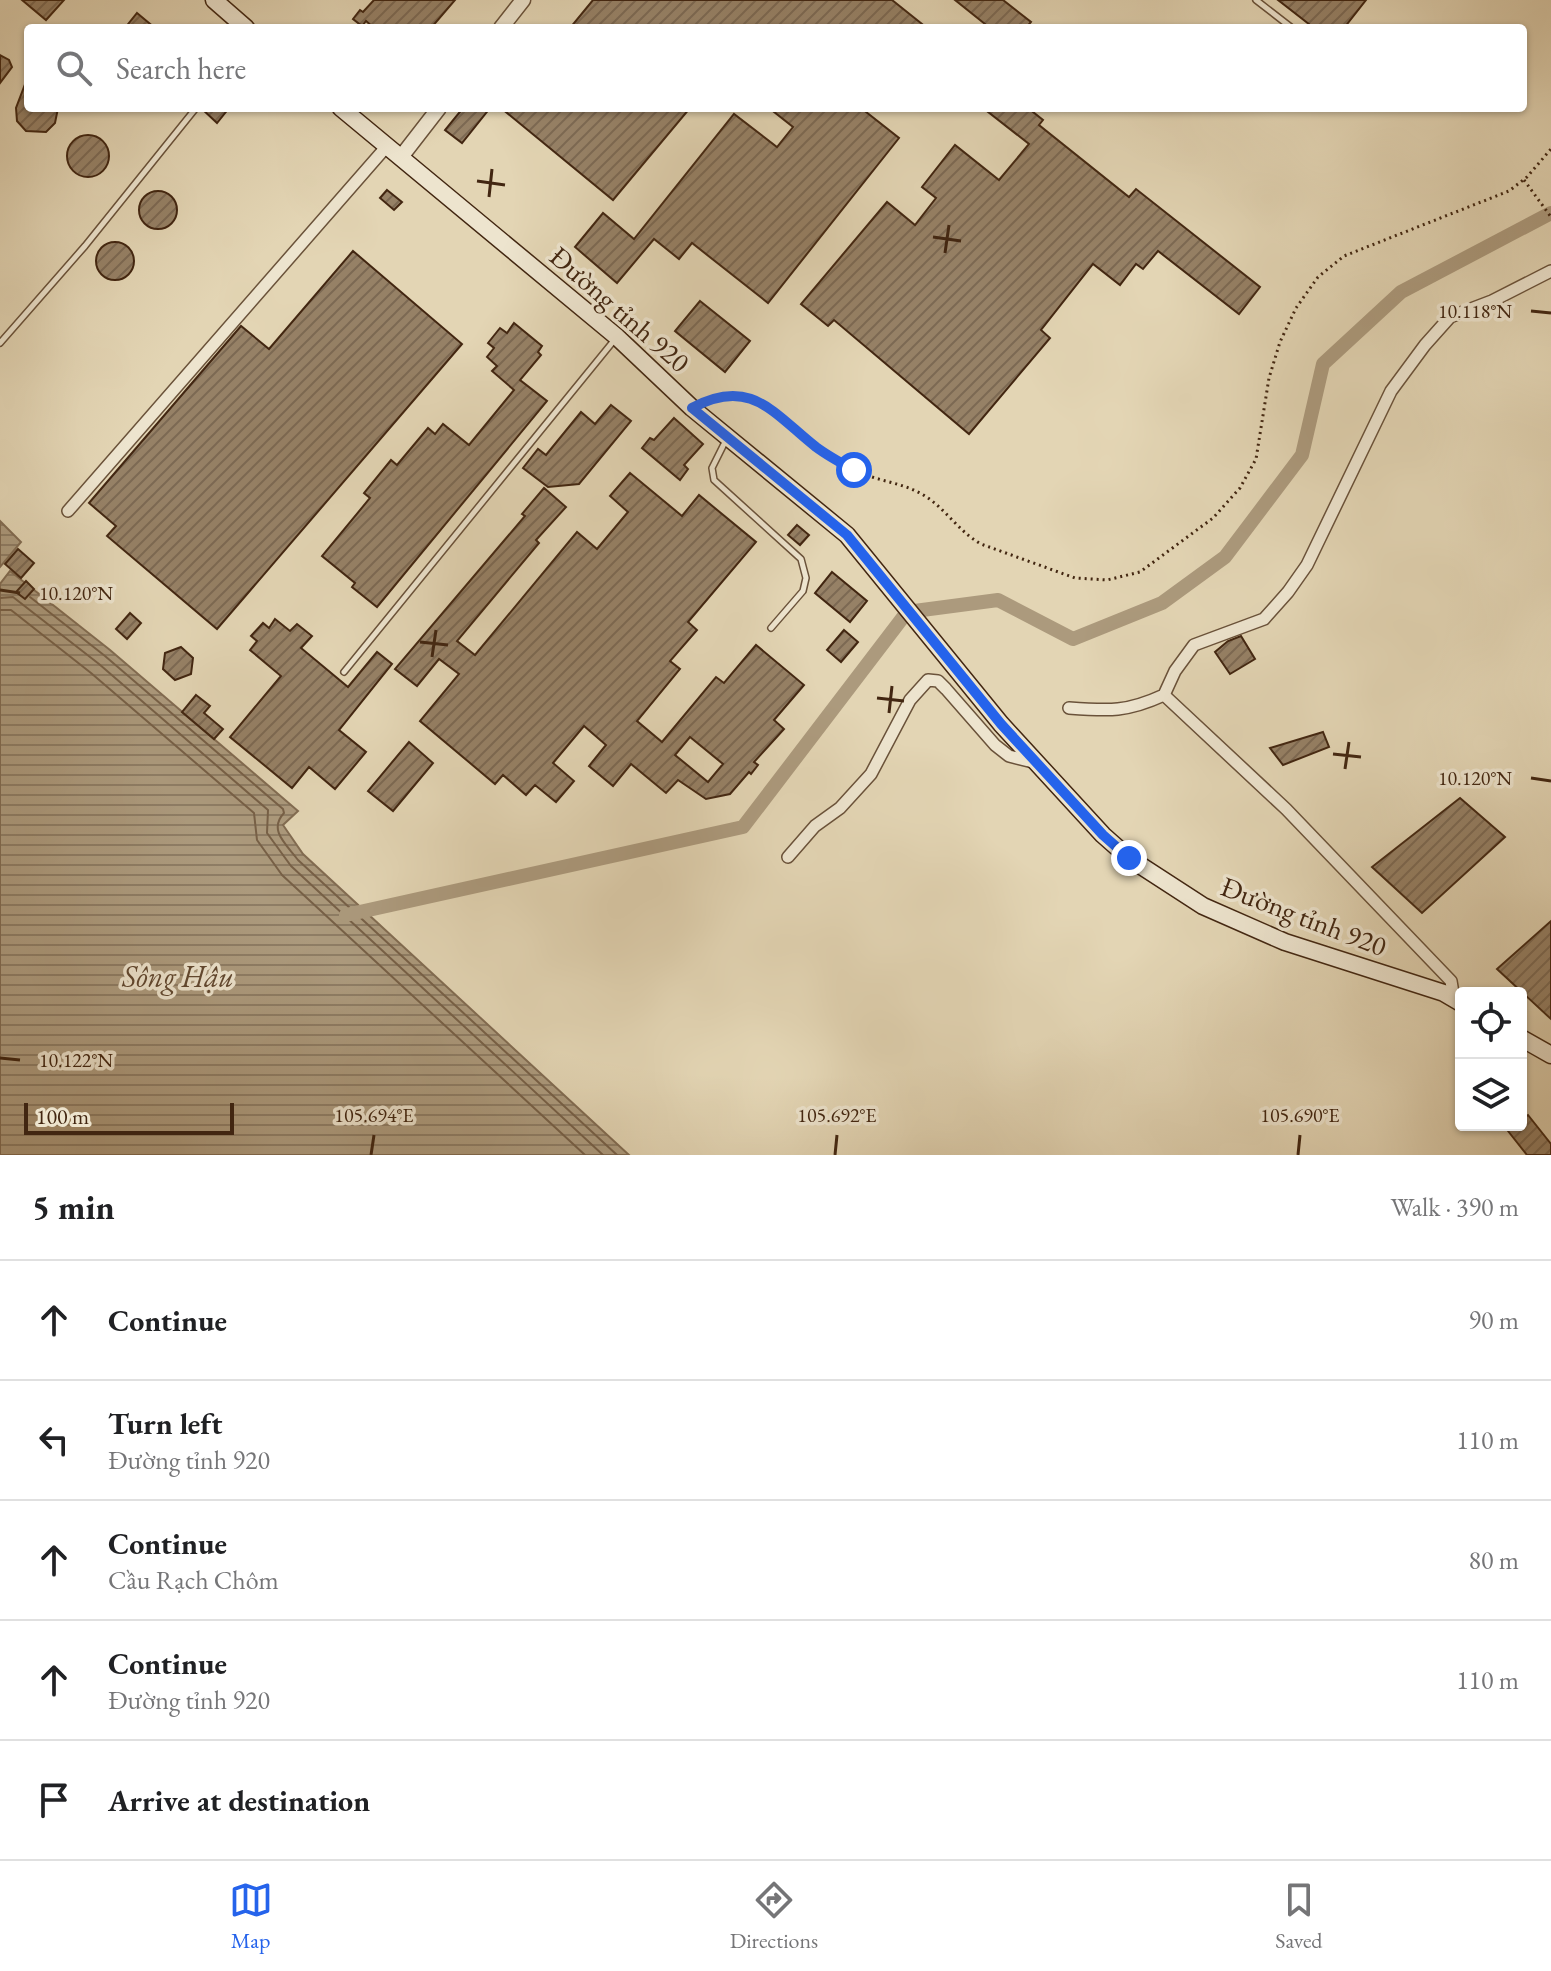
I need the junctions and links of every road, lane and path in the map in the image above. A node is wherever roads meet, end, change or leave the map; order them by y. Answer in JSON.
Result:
{"nodes":[{"id":1,"x":214,"y":0,"type":"edge"},
{"id":2,"x":523,"y":0,"type":"edge"},
{"id":3,"x":1256,"y":0,"type":"edge"},
{"id":4,"x":241,"y":24,"type":"edge"},
{"id":5,"x":504,"y":24,"type":"edge"},
{"id":6,"x":1287,"y":24,"type":"edge"},
{"id":7,"x":193,"y":112,"type":"edge"},
{"id":8,"x":346,"y":112,"type":"edge"},
{"id":9,"x":436,"y":112,"type":"edge"},
{"id":10,"x":387,"y":146,"type":"junction"},
{"id":11,"x":1551,"y":149,"type":"edge"},
{"id":12,"x":401,"y":157,"type":"junction"},
{"id":13,"x":1524,"y":180,"type":"junction"},
{"id":14,"x":1551,"y":217,"type":"edge"},
{"id":15,"x":1551,"y":271,"type":"edge"},
{"id":16,"x":617,"y":337,"type":"junction"},
{"id":17,"x":0,"y":343,"type":"edge"},
{"id":18,"x":692,"y":408,"type":"junction"},
{"id":19,"x":728,"y":437,"type":"junction"},
{"id":20,"x":68,"y":511,"type":"dead end"},
{"id":21,"x":771,"y":628,"type":"dead end"},
{"id":22,"x":344,"y":672,"type":"dead end"},
{"id":23,"x":1164,"y":695,"type":"junction"},
{"id":24,"x":1069,"y":708,"type":"dead end"},
{"id":25,"x":1038,"y":764,"type":"junction"},
{"id":26,"x":788,"y":857,"type":"dead end"},
{"id":27,"x":1455,"y":992,"type":"edge"},
{"id":28,"x":1455,"y":999,"type":"edge"},
{"id":29,"x":1527,"y":1041,"type":"edge"},
{"id":30,"x":1551,"y":1055,"type":"edge"}],
"edges":[{"from":1,"to":4,"type":"main road"},
{"from":2,"to":5,"type":"street"},
{"from":3,"to":6,"type":"lane"},
{"from":7,"to":17,"type":"lane"},
{"from":8,"to":10,"type":"main road","name":"Đường tỉnh 920"},
{"from":9,"to":12,"type":"street"},
{"from":10,"to":12,"type":"main road","name":"Đường tỉnh 920"},
{"from":10,"to":20,"type":"street"},
{"from":11,"to":13,"type":"path"},
{"from":12,"to":16,"type":"main road","name":"Đường tỉnh 920"},
{"from":13,"to":14,"type":"path"},
{"from":13,"to":18,"type":"path"},
{"from":15,"to":23,"type":"street"},
{"from":16,"to":18,"type":"main road","name":"Đường tỉnh 920"},
{"from":16,"to":22,"type":"lane"},
{"from":18,"to":19,"type":"main road","name":"Đường tỉnh 920"},
{"from":19,"to":21,"type":"lane"},
{"from":19,"to":25,"type":"main road","name":"Đường tỉnh 920"},
{"from":23,"to":24,"type":"street"},
{"from":23,"to":27,"type":"street"},
{"from":25,"to":26,"type":"street"},
{"from":25,"to":28,"type":"main road","name":"Đường tỉnh 920"},
{"from":29,"to":30,"type":"main road"}]}
